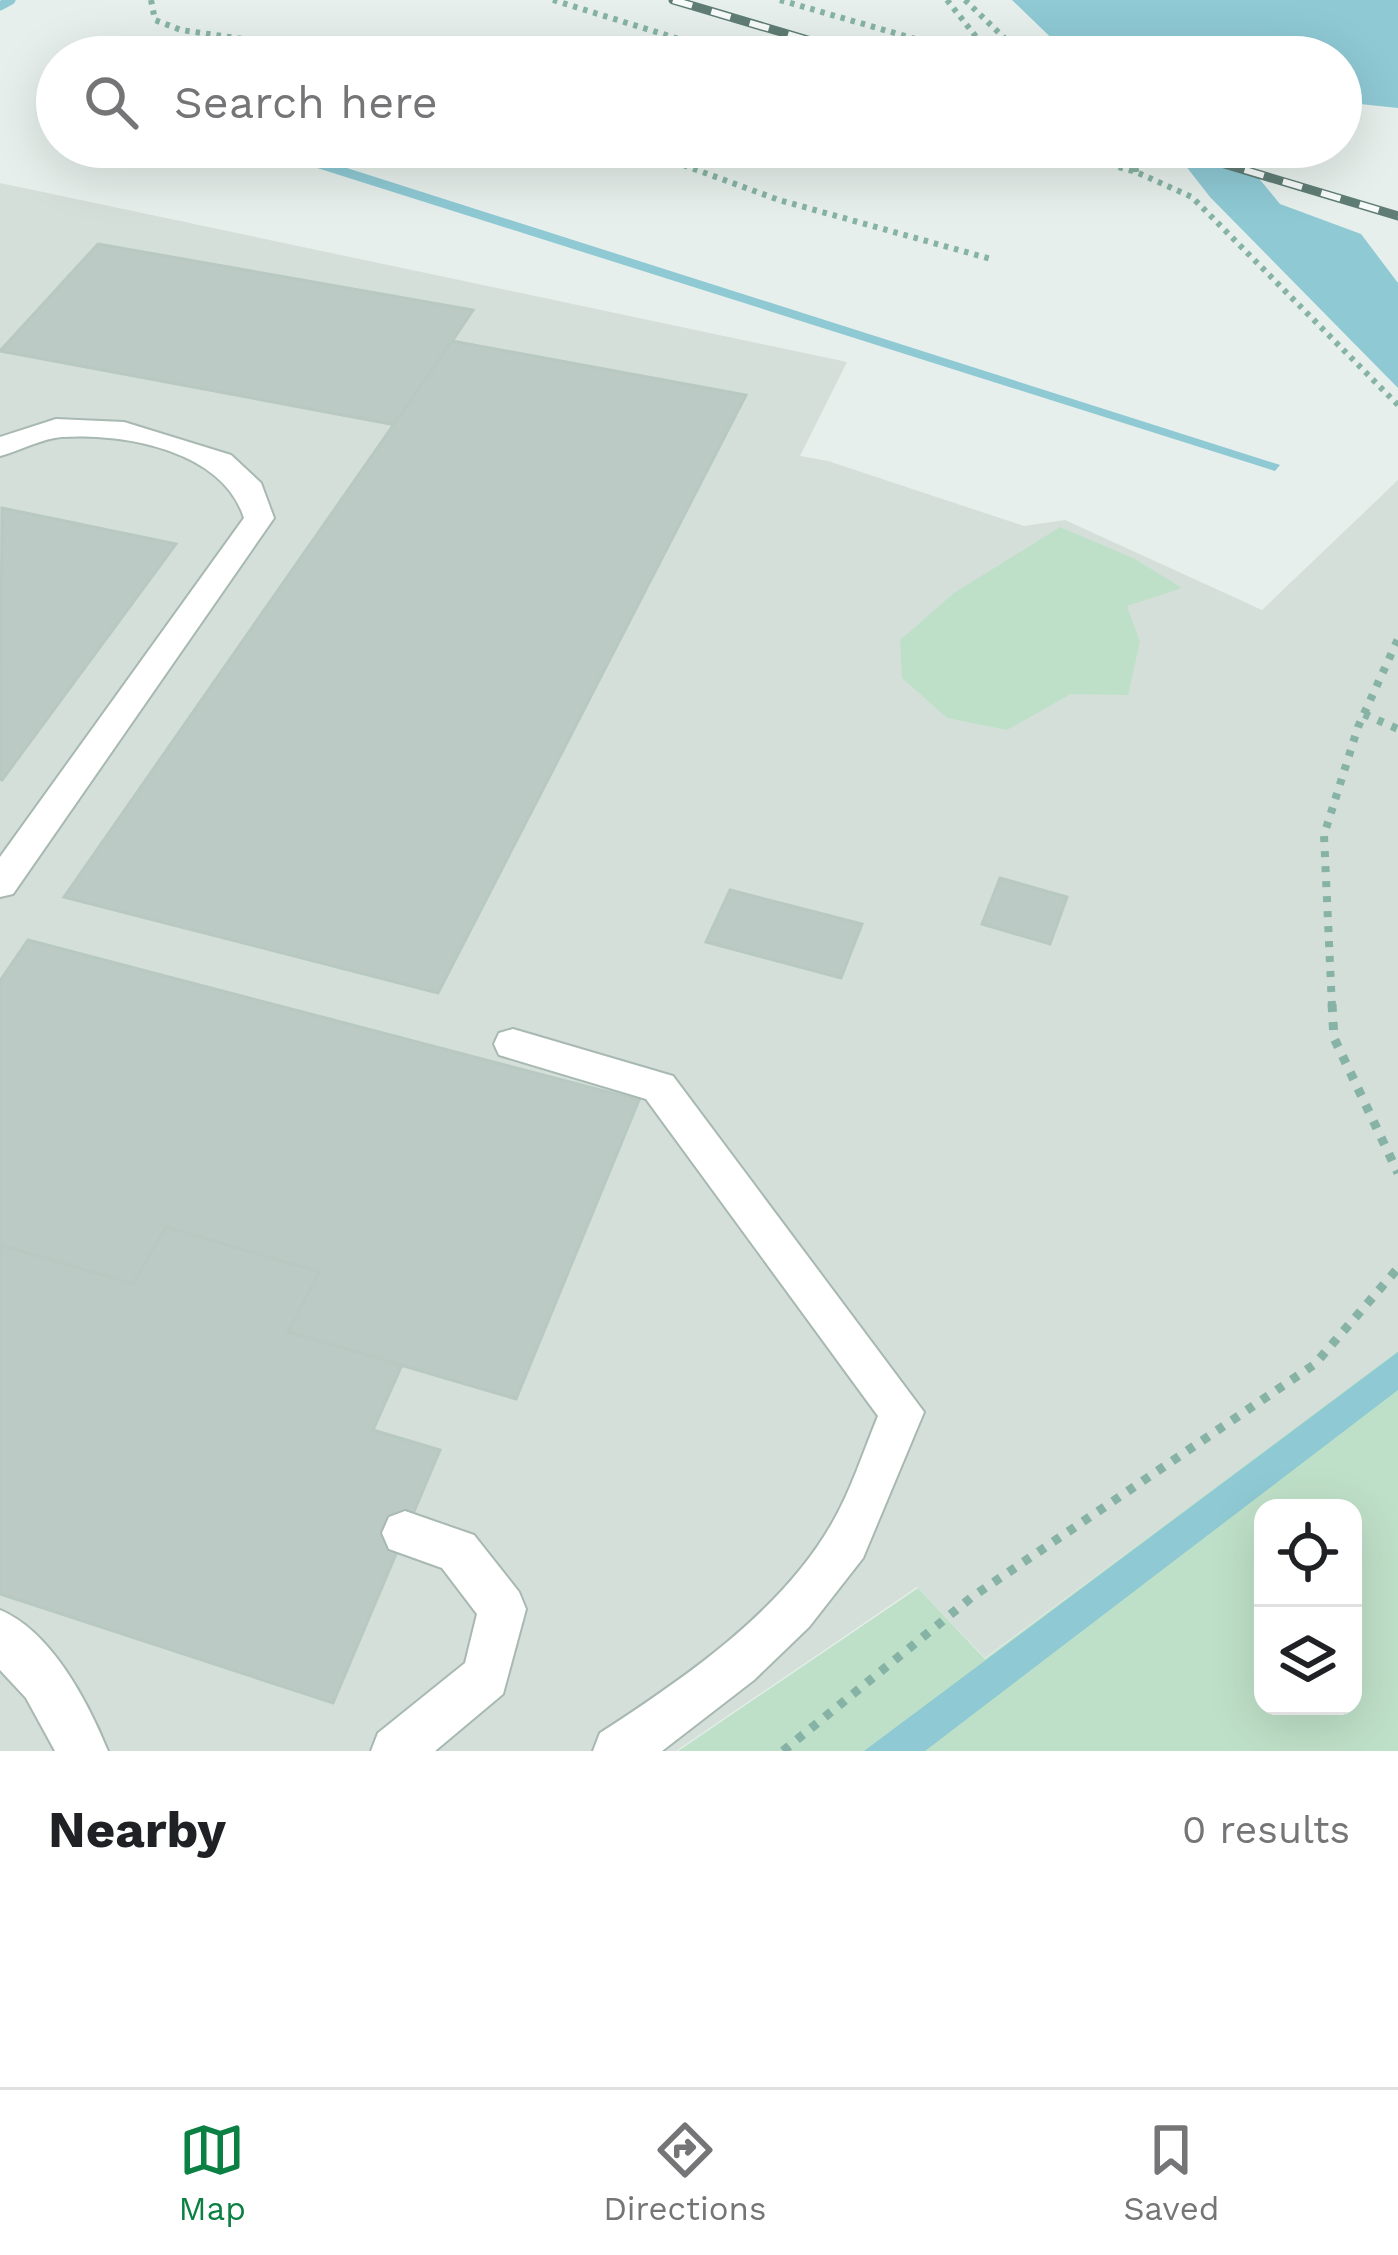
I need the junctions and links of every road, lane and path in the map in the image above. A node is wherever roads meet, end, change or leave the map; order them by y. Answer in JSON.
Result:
{"nodes":[{"id":1,"x":151,"y":0,"type":"edge"},
{"id":2,"x":553,"y":0,"type":"edge"},
{"id":3,"x":780,"y":0,"type":"edge"},
{"id":4,"x":946,"y":0,"type":"edge"},
{"id":5,"x":965,"y":0,"type":"edge"},
{"id":6,"x":199,"y":36,"type":"edge"},
{"id":7,"x":669,"y":36,"type":"edge"},
{"id":8,"x":903,"y":36,"type":"edge"},
{"id":9,"x":976,"y":36,"type":"edge"},
{"id":10,"x":1002,"y":36,"type":"edge"},
{"id":11,"x":691,"y":168,"type":"edge"},
{"id":12,"x":1122,"y":168,"type":"edge"},
{"id":13,"x":1136,"y":168,"type":"edge"},
{"id":14,"x":1136,"y":172,"type":"junction"},
{"id":15,"x":991,"y":259,"type":"dead end"},
{"id":16,"x":1398,"y":405,"type":"edge"},
{"id":17,"x":0,"y":447,"type":"edge"},
{"id":18,"x":1398,"y":639,"type":"edge"},
{"id":19,"x":1364,"y":714,"type":"junction"},
{"id":20,"x":1398,"y":729,"type":"edge"},
{"id":21,"x":14,"y":842,"type":"edge"},
{"id":22,"x":0,"y":884,"type":"edge"},
{"id":23,"x":513,"y":1044,"type":"dead end"},
{"id":24,"x":1398,"y":1173,"type":"edge"},
{"id":25,"x":1398,"y":1268,"type":"edge"},
{"id":26,"x":405,"y":1533,"type":"dead end"},
{"id":27,"x":0,"y":1634,"type":"edge"},
{"id":28,"x":83,"y":1751,"type":"edge"},
{"id":29,"x":396,"y":1751,"type":"edge"},
{"id":30,"x":618,"y":1751,"type":"edge"},
{"id":31,"x":783,"y":1751,"type":"edge"}],
"edges":[{"from":1,"to":6,"type":"path"},
{"from":2,"to":7,"type":"path"},
{"from":3,"to":8,"type":"path"},
{"from":4,"to":9,"type":"path"},
{"from":5,"to":10,"type":"path"},
{"from":11,"to":15,"type":"path"},
{"from":12,"to":14,"type":"path"},
{"from":13,"to":14,"type":"path"},
{"from":14,"to":16,"type":"path"},
{"from":17,"to":21,"type":"lane"},
{"from":18,"to":19,"type":"path"},
{"from":19,"to":20,"type":"path"},
{"from":19,"to":24,"type":"path"},
{"from":21,"to":22,"type":"lane"},
{"from":23,"to":30,"type":"lane"},
{"from":25,"to":31,"type":"path"},
{"from":26,"to":29,"type":"lane"},
{"from":27,"to":28,"type":"lane"}]}
